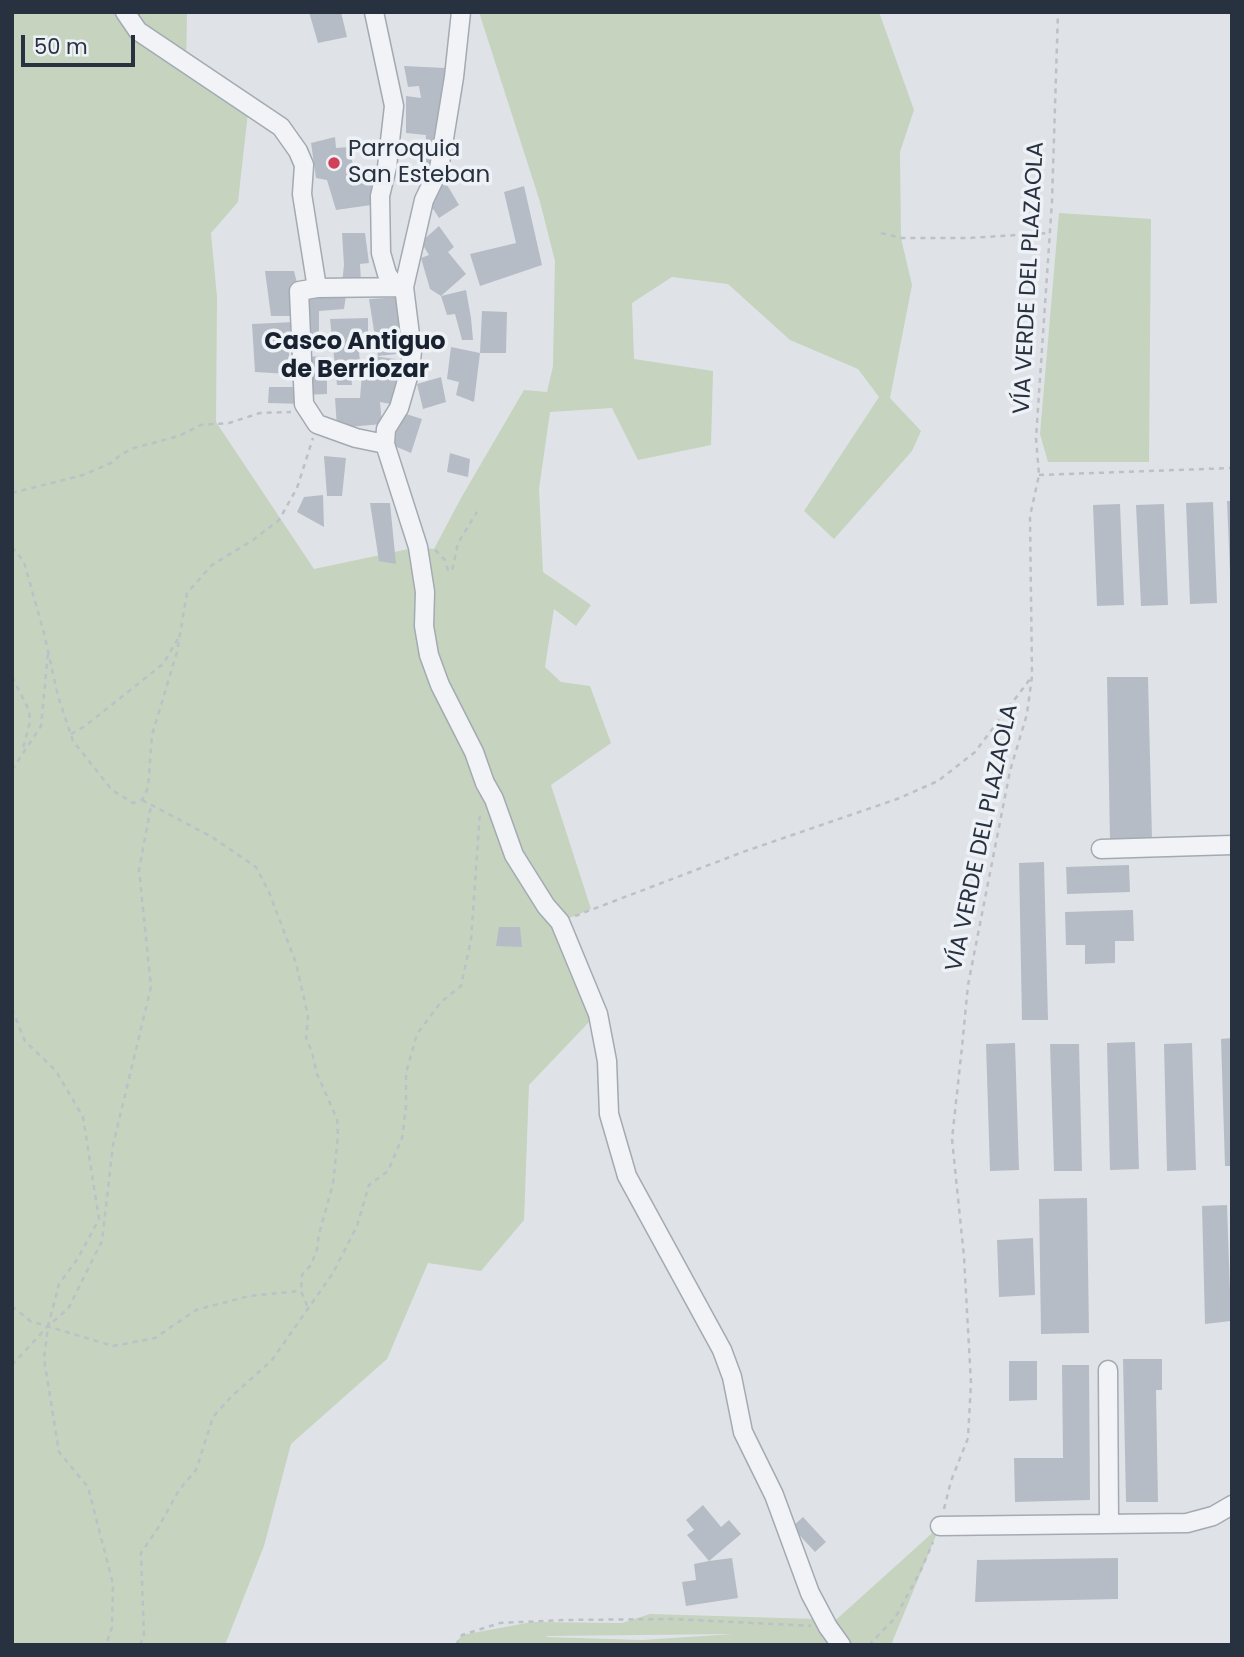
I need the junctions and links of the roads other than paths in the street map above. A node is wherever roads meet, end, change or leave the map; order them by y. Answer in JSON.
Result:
{"nodes":[{"id":1,"x":125,"y":12,"type":"edge"},
{"id":2,"x":374,"y":12,"type":"edge"},
{"id":3,"x":461,"y":12,"type":"edge"},
{"id":4,"x":400,"y":287,"type":"junction"},
{"id":5,"x":317,"y":288,"type":"junction"},
{"id":6,"x":385,"y":444,"type":"junction"},
{"id":7,"x":1232,"y":845,"type":"edge"},
{"id":8,"x":1101,"y":849,"type":"dead end"},
{"id":9,"x":1108,"y":1370,"type":"dead end"},
{"id":10,"x":1232,"y":1506,"type":"edge"},
{"id":11,"x":1109,"y":1524,"type":"junction"},
{"id":12,"x":940,"y":1526,"type":"road end"},
{"id":13,"x":841,"y":1645,"type":"edge"}],
"edges":[{"from":1,"to":5,"type":"street"},
{"from":2,"to":4,"type":"street"},
{"from":3,"to":4,"type":"street"},
{"from":4,"to":5,"type":"street"},
{"from":4,"to":6,"type":"street"},
{"from":5,"to":6,"type":"street"},
{"from":6,"to":13,"type":"street"},
{"from":7,"to":8,"type":"street"},
{"from":9,"to":11,"type":"street"},
{"from":10,"to":11,"type":"street"},
{"from":11,"to":12,"type":"street"}]}
